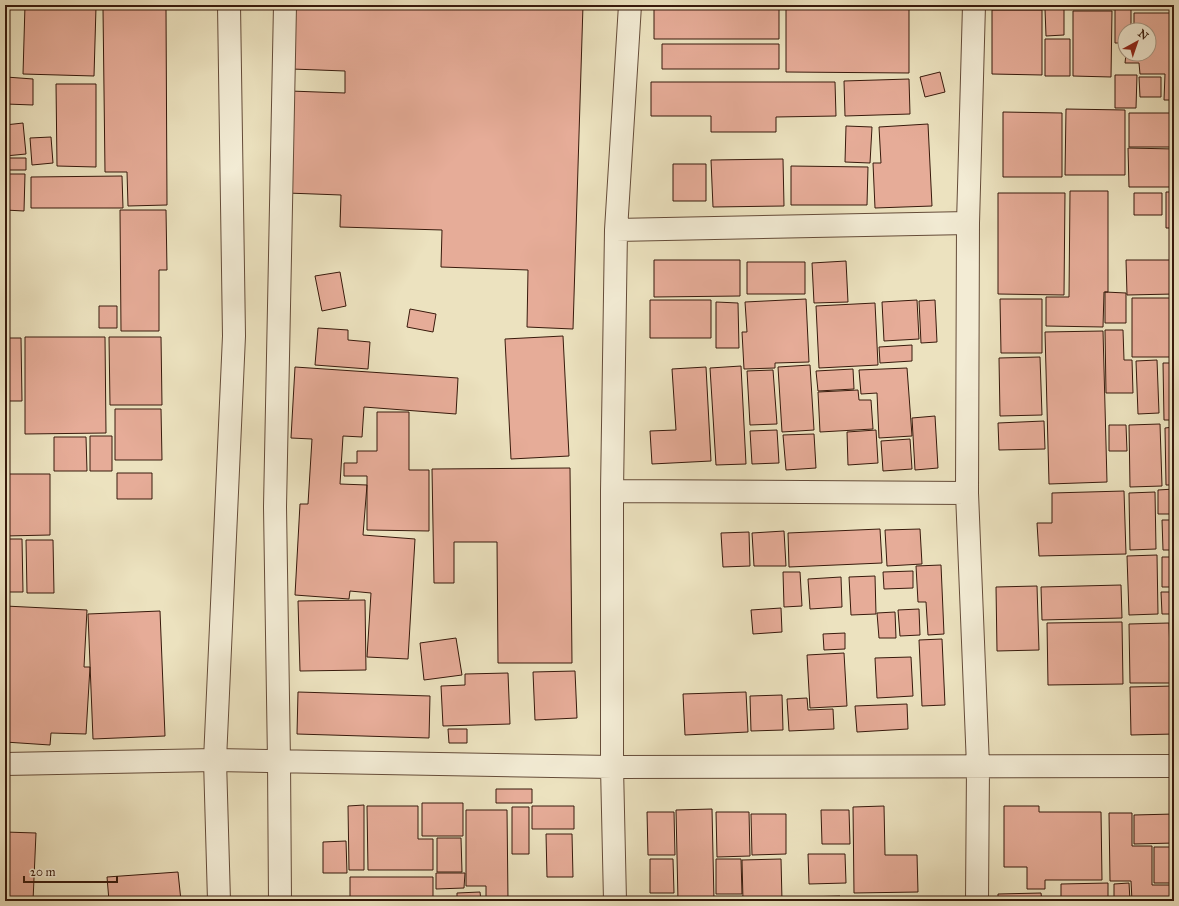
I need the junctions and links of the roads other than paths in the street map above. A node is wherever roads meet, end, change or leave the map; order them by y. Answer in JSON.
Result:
{"nodes":[{"id":1,"x":229,"y":5,"type":"edge"},
{"id":2,"x":285,"y":5,"type":"edge"},
{"id":3,"x":630,"y":5,"type":"edge"},
{"id":4,"x":974,"y":5,"type":"edge"},
{"id":5,"x":968,"y":223,"type":"junction"},
{"id":6,"x":616,"y":230,"type":"junction"},
{"id":7,"x":612,"y":491,"type":"junction"},
{"id":8,"x":967,"y":493,"type":"junction"},
{"id":9,"x":215,"y":760,"type":"junction"},
{"id":10,"x":279,"y":761,"type":"junction"},
{"id":11,"x":5,"y":764,"type":"edge"},
{"id":12,"x":978,"y":766,"type":"junction"},
{"id":13,"x":1174,"y":766,"type":"edge"},
{"id":14,"x":612,"y":767,"type":"junction"},
{"id":15,"x":220,"y":901,"type":"edge"},
{"id":16,"x":280,"y":901,"type":"edge"},
{"id":17,"x":614,"y":901,"type":"edge"},
{"id":18,"x":977,"y":901,"type":"edge"}],
"edges":[{"from":1,"to":9,"type":"street"},
{"from":2,"to":10,"type":"street"},
{"from":3,"to":6,"type":"street"},
{"from":4,"to":5,"type":"street"},
{"from":5,"to":6,"type":"street"},
{"from":5,"to":8,"type":"street"},
{"from":6,"to":7,"type":"street"},
{"from":7,"to":8,"type":"street"},
{"from":7,"to":14,"type":"street"},
{"from":8,"to":12,"type":"street"},
{"from":9,"to":10,"type":"street"},
{"from":9,"to":11,"type":"street"},
{"from":9,"to":15,"type":"street"},
{"from":10,"to":14,"type":"street"},
{"from":10,"to":16,"type":"street"},
{"from":12,"to":13,"type":"street"},
{"from":12,"to":14,"type":"street"},
{"from":12,"to":18,"type":"street"},
{"from":14,"to":17,"type":"street"}]}
